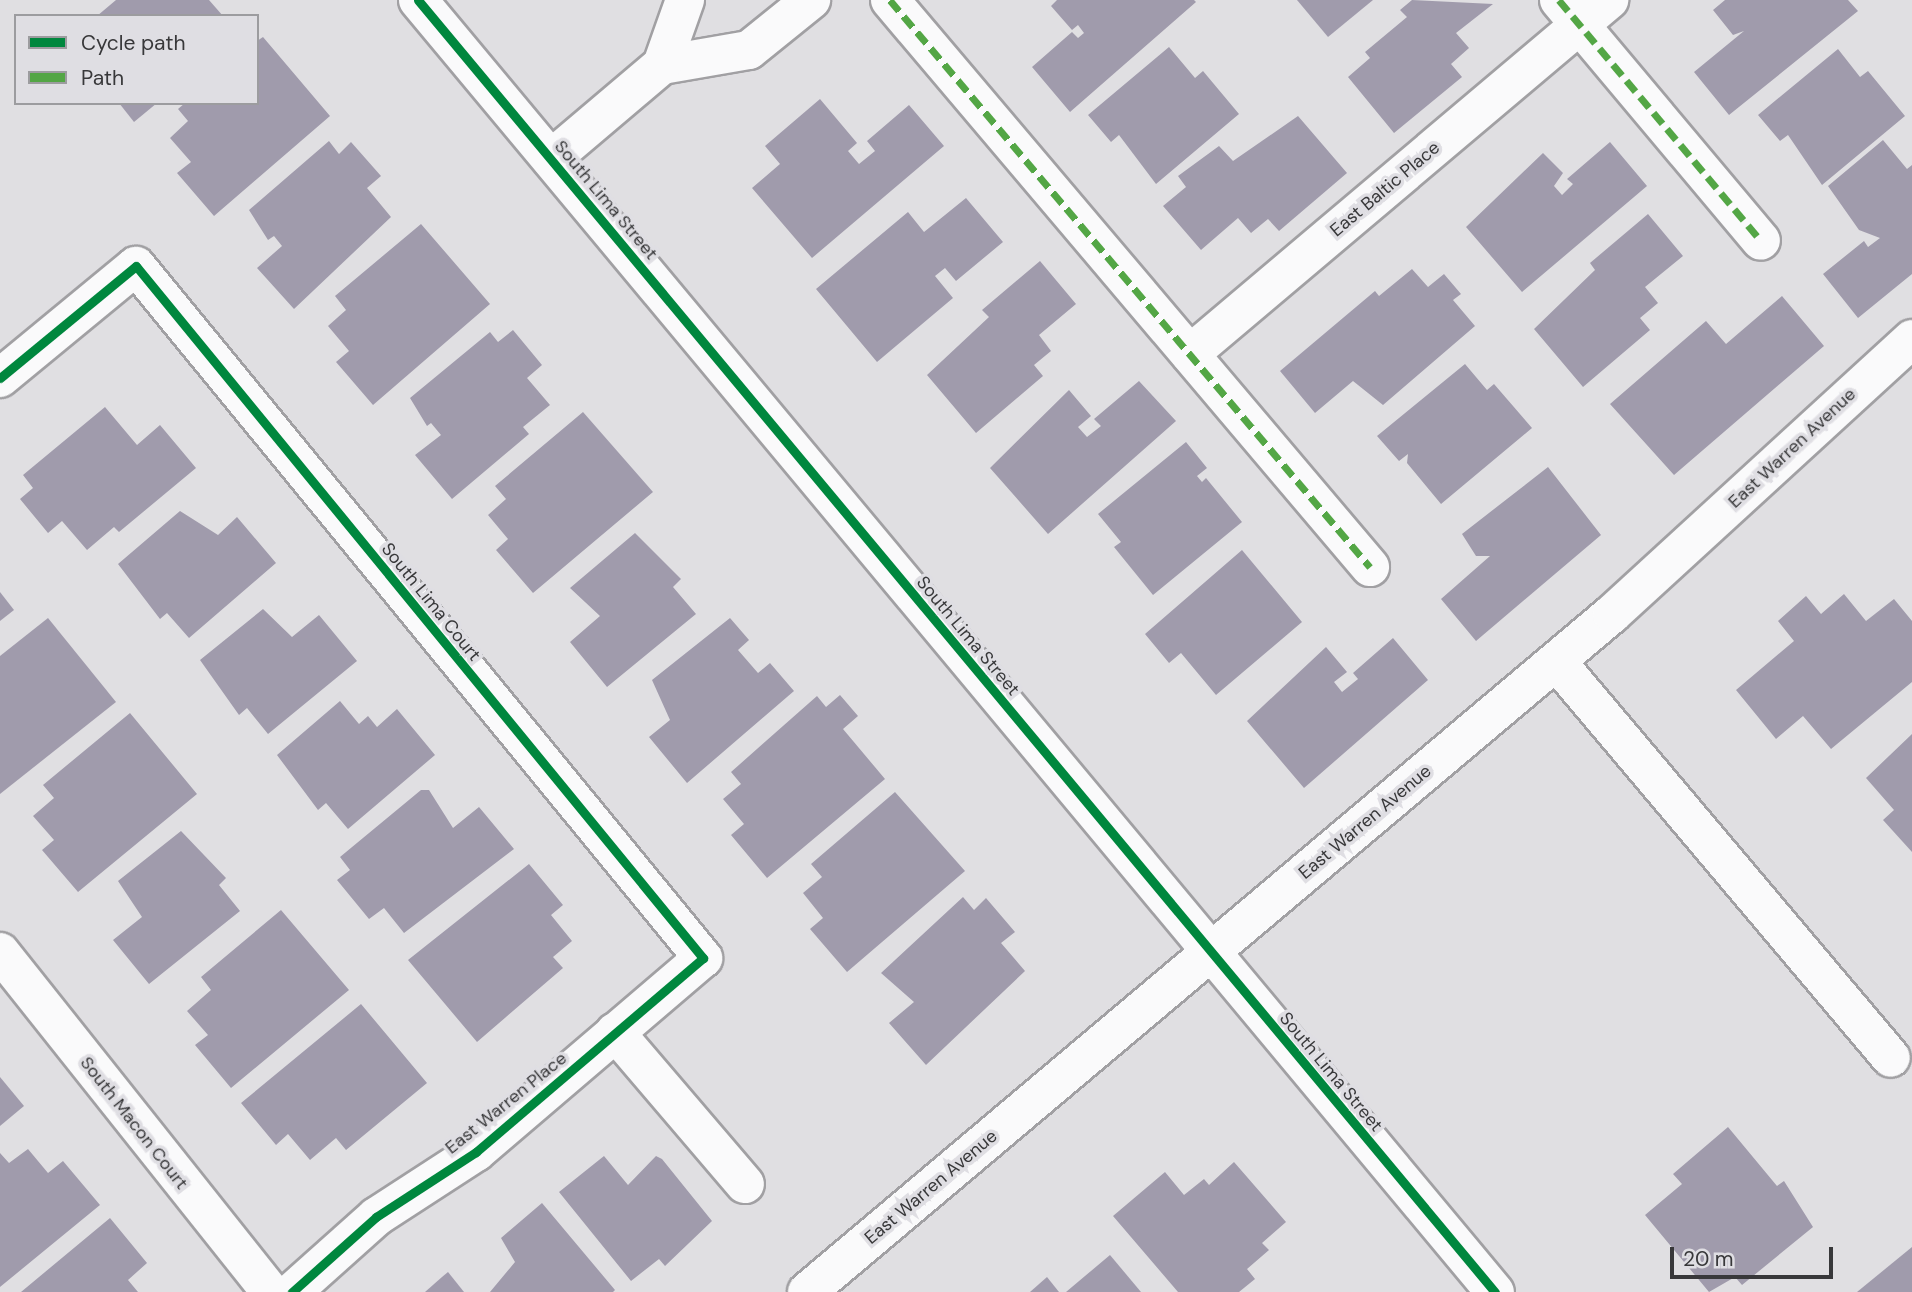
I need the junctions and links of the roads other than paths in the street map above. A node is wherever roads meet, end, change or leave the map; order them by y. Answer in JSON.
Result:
{"nodes":[{"id":1,"x":418,"y":0,"type":"edge"},
{"id":2,"x":685,"y":0,"type":"edge"},
{"id":3,"x":811,"y":0,"type":"edge"},
{"id":4,"x":890,"y":0,"type":"edge"},
{"id":5,"x":1609,"y":0,"type":"edge"},
{"id":6,"x":1569,"y":12,"type":"edge"},
{"id":7,"x":662,"y":65,"type":"junction"},
{"id":8,"x":551,"y":159,"type":"junction"},
{"id":9,"x":1761,"y":241,"type":"dead end"},
{"id":10,"x":1912,"y":339,"type":"edge"},
{"id":11,"x":1190,"y":354,"type":"junction"},
{"id":12,"x":0,"y":378,"type":"edge"},
{"id":13,"x":1370,"y":567,"type":"dead end"},
{"id":14,"x":1556,"y":661,"type":"junction"},
{"id":15,"x":0,"y":952,"type":"edge"},
{"id":16,"x":1210,"y":952,"type":"junction"},
{"id":17,"x":703,"y":958,"type":"joint"},
{"id":18,"x":615,"y":1032,"type":"junction"},
{"id":19,"x":1891,"y":1058,"type":"dead end"},
{"id":20,"x":745,"y":1184,"type":"dead end"},
{"id":21,"x":270,"y":1292,"type":"edge"},
{"id":22,"x":292,"y":1292,"type":"edge"},
{"id":23,"x":807,"y":1292,"type":"edge"},
{"id":24,"x":1495,"y":1292,"type":"edge"}],
"edges":[{"from":1,"to":8,"type":"street","name":"South Lima Street"},
{"from":2,"to":7,"type":"street"},
{"from":3,"to":7,"type":"street"},
{"from":4,"to":11,"type":"street"},
{"from":5,"to":6,"type":"street","name":"East Baltic Place"},
{"from":6,"to":9,"type":"street"},
{"from":6,"to":11,"type":"street","name":"East Baltic Place"},
{"from":7,"to":8,"type":"street"},
{"from":8,"to":16,"type":"street","name":"South Lima Street"},
{"from":10,"to":14,"type":"street","name":"East Warren Avenue"},
{"from":11,"to":13,"type":"street"},
{"from":12,"to":17,"type":"street","name":"South Lima Court"},
{"from":14,"to":16,"type":"street","name":"East Warren Avenue"},
{"from":14,"to":19,"type":"street"},
{"from":15,"to":21,"type":"street","name":"South Macon Court"},
{"from":16,"to":23,"type":"street","name":"East Warren Avenue"},
{"from":16,"to":24,"type":"street","name":"South Lima Street"},
{"from":17,"to":18,"type":"street","name":"East Warren Place"},
{"from":18,"to":20,"type":"street"},
{"from":18,"to":22,"type":"street","name":"East Warren Place"}]}
